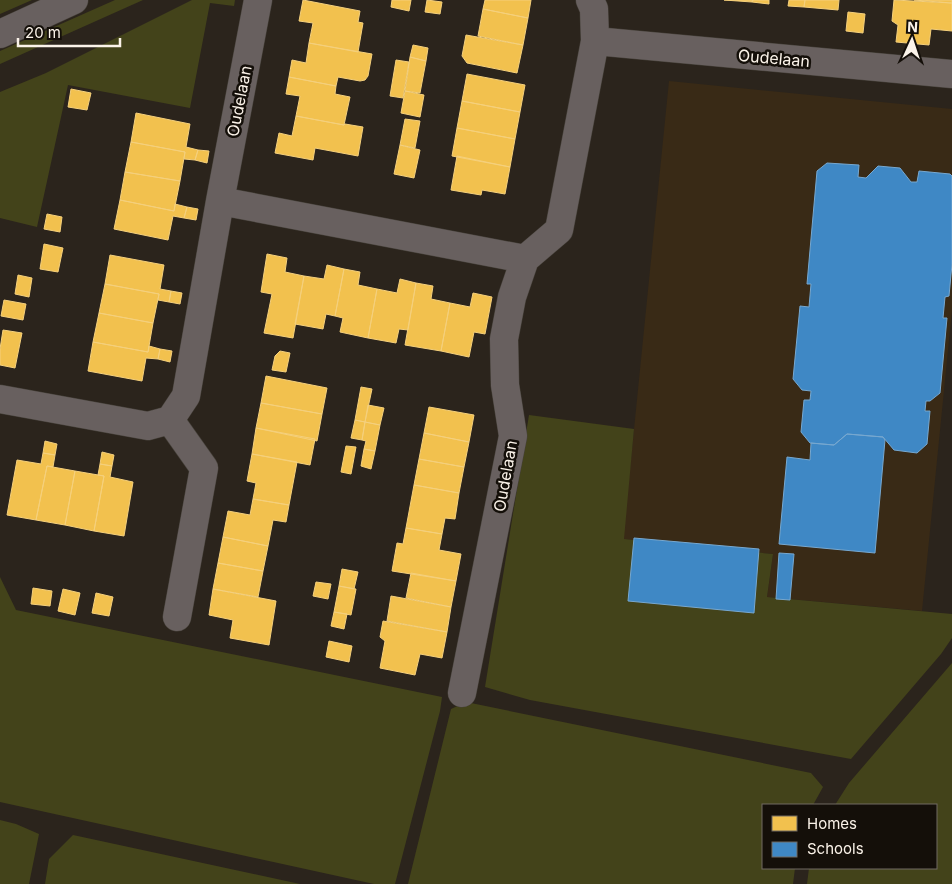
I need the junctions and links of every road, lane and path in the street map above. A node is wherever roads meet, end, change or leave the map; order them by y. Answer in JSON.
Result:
{"nodes":[{"id":1,"x":74,"y":0,"type":"edge"},
{"id":2,"x":258,"y":0,"type":"edge"},
{"id":3,"x":590,"y":0,"type":"edge"},
{"id":4,"x":0,"y":34,"type":"edge"},
{"id":5,"x":595,"y":41,"type":"junction"},
{"id":6,"x":952,"y":74,"type":"edge"},
{"id":7,"x":220,"y":201,"type":"junction"},
{"id":8,"x":525,"y":259,"type":"junction"},
{"id":9,"x":0,"y":400,"type":"edge"},
{"id":10,"x":170,"y":420,"type":"junction"},
{"id":11,"x":177,"y":616,"type":"dead end"},
{"id":12,"x":462,"y":693,"type":"dead end"}],
"edges":[{"from":1,"to":4,"type":"street"},
{"from":2,"to":7,"type":"street","name":"Oudelaan"},
{"from":3,"to":5,"type":"street"},
{"from":5,"to":6,"type":"street","name":"Oudelaan"},
{"from":5,"to":8,"type":"street"},
{"from":7,"to":8,"type":"street"},
{"from":7,"to":10,"type":"street","name":"Oudelaan"},
{"from":8,"to":12,"type":"street","name":"Oudelaan"},
{"from":9,"to":10,"type":"street"},
{"from":10,"to":11,"type":"street"}]}
